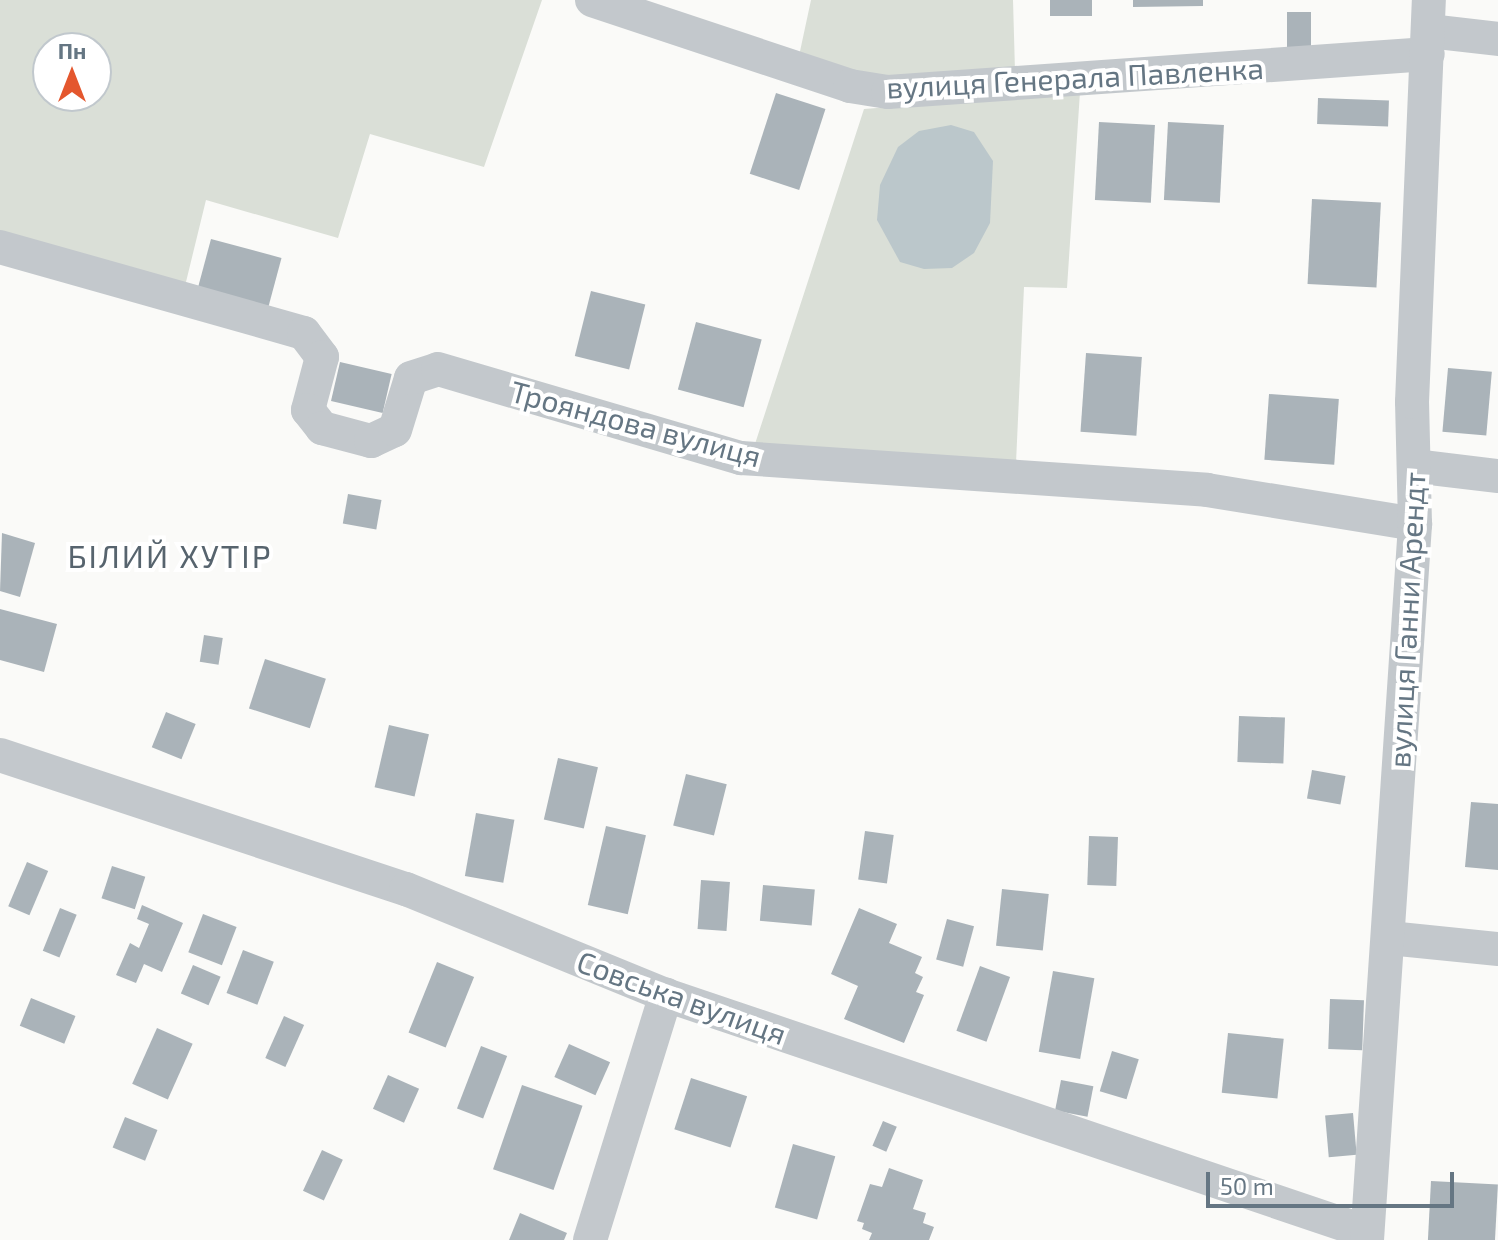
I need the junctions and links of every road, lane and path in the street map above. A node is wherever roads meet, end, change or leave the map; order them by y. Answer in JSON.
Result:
{"nodes":[{"id":1,"x":592,"y":0,"type":"edge"},
{"id":2,"x":1429,"y":28,"type":"edge"},
{"id":3,"x":1498,"y":39,"type":"edge"},
{"id":4,"x":0,"y":247,"type":"edge"},
{"id":5,"x":1414,"y":466,"type":"junction"},
{"id":6,"x":1498,"y":476,"type":"edge"},
{"id":7,"x":1415,"y":524,"type":"junction"},
{"id":8,"x":0,"y":755,"type":"edge"},
{"id":9,"x":1389,"y":938,"type":"junction"},
{"id":10,"x":1498,"y":949,"type":"edge"},
{"id":11,"x":666,"y":995,"type":"junction"},
{"id":12,"x":1366,"y":1236,"type":"edge"},
{"id":13,"x":590,"y":1240,"type":"edge"}],
"edges":[{"from":1,"to":2,"type":"street","name":"вулиця Генерала Павленка"},
{"from":2,"to":3,"type":"street","name":"вулиця Генерала Павленка"},
{"from":2,"to":5,"type":"street","name":"вулиця Ганни Арендт"},
{"from":4,"to":7,"type":"street","name":"Трояндова вулиця"},
{"from":5,"to":6,"type":"street"},
{"from":5,"to":7,"type":"street","name":"вулиця Ганни Арендт"},
{"from":7,"to":9,"type":"street","name":"вулиця Ганни Арендт"},
{"from":8,"to":11,"type":"street","name":"Совська вулиця"},
{"from":9,"to":10,"type":"street"},
{"from":9,"to":12,"type":"street","name":"вулиця Ганни Арендт"},
{"from":11,"to":12,"type":"street","name":"Совська вулиця"},
{"from":11,"to":13,"type":"street"}]}
